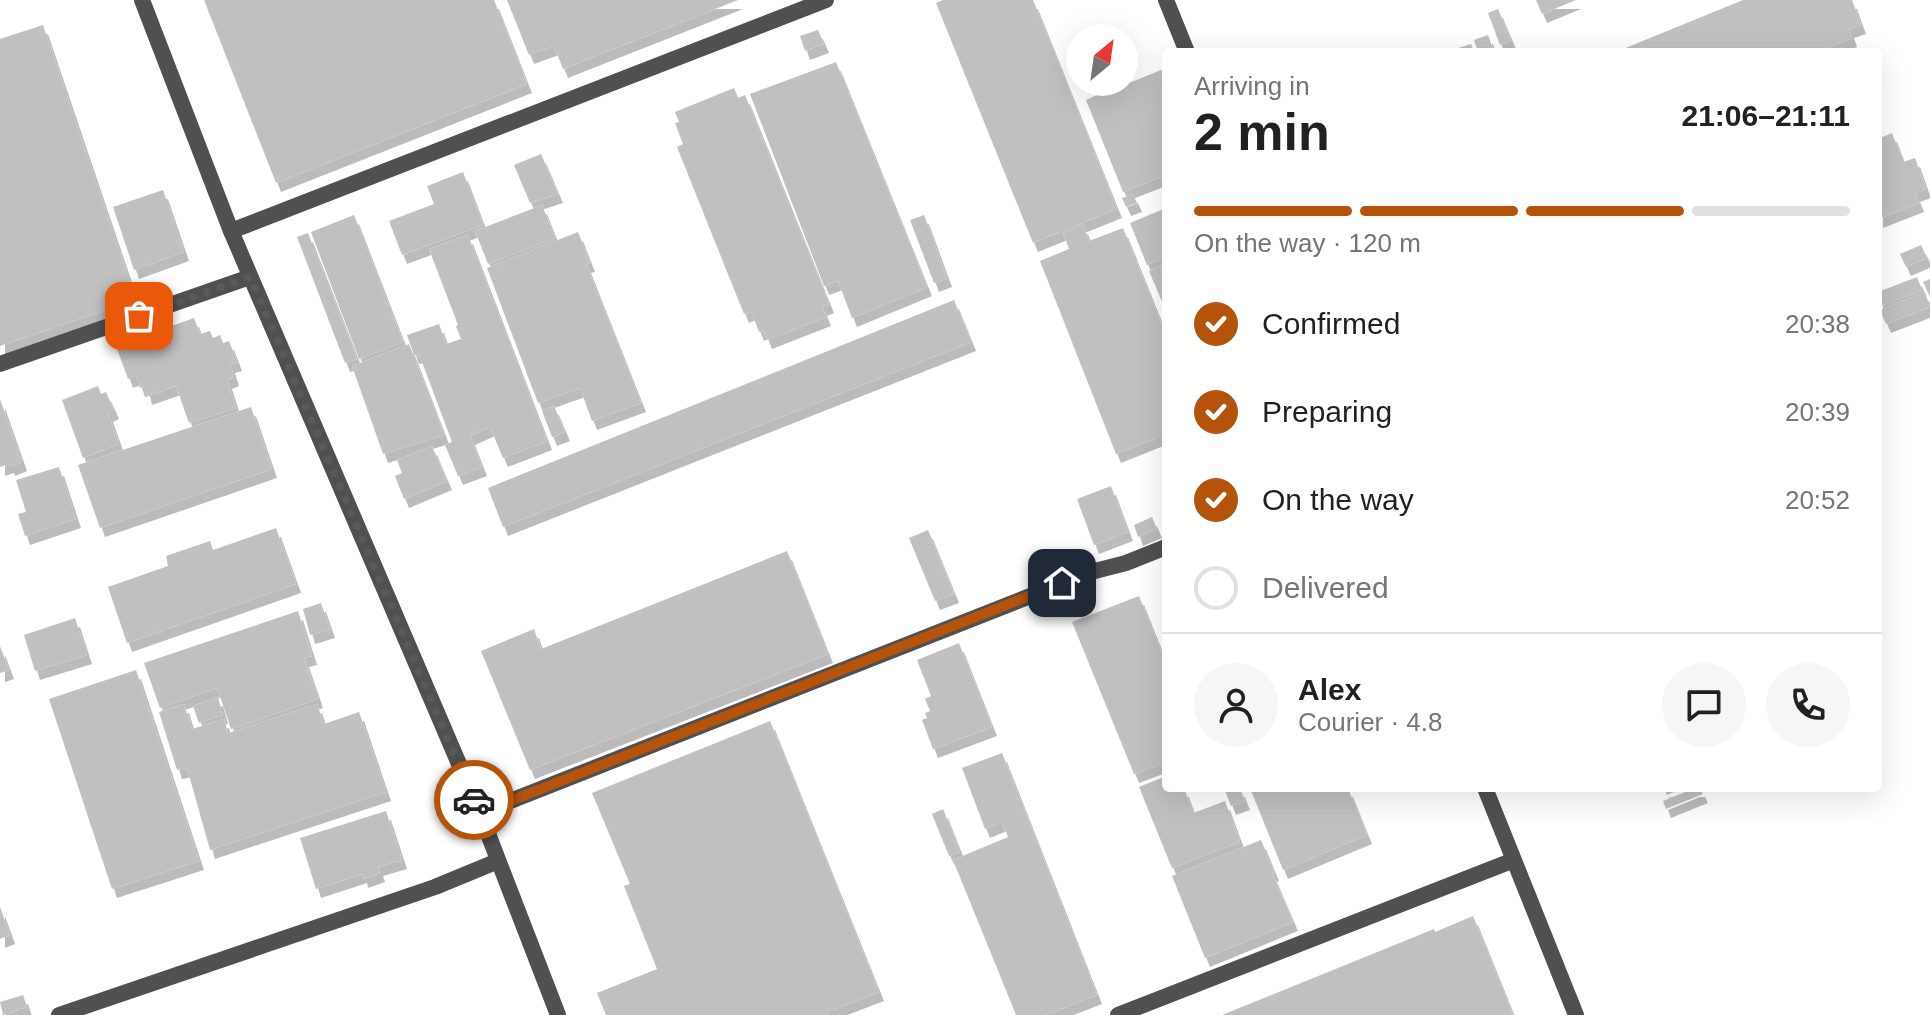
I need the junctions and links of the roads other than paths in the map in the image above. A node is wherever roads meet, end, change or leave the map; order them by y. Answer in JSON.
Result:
{"nodes":[{"id":1,"x":142,"y":0,"type":"edge"},
{"id":2,"x":826,"y":0,"type":"edge"},
{"id":3,"x":1166,"y":0,"type":"edge"},
{"id":4,"x":1185,"y":48,"type":"edge"},
{"id":5,"x":231,"y":231,"type":"junction"},
{"id":6,"x":250,"y":277,"type":"junction"},
{"id":7,"x":0,"y":364,"type":"edge"},
{"id":8,"x":1162,"y":549,"type":"edge"},
{"id":9,"x":1487,"y":792,"type":"edge"},
{"id":10,"x":480,"y":813,"type":"junction"},
{"id":11,"x":1514,"y":860,"type":"junction"},
{"id":12,"x":498,"y":861,"type":"junction"},
{"id":13,"x":59,"y":1015,"type":"edge"},
{"id":14,"x":558,"y":1015,"type":"edge"},
{"id":15,"x":1118,"y":1015,"type":"edge"},
{"id":16,"x":1576,"y":1015,"type":"edge"}],
"edges":[{"from":1,"to":5,"type":"street"},
{"from":2,"to":5,"type":"street"},
{"from":3,"to":4,"type":"street"},
{"from":5,"to":6,"type":"street"},
{"from":6,"to":7,"type":"street"},
{"from":6,"to":10,"type":"street"},
{"from":8,"to":10,"type":"street"},
{"from":9,"to":11,"type":"street"},
{"from":10,"to":12,"type":"street"},
{"from":11,"to":15,"type":"street"},
{"from":11,"to":16,"type":"street"},
{"from":12,"to":13,"type":"street"},
{"from":12,"to":14,"type":"street"}]}
